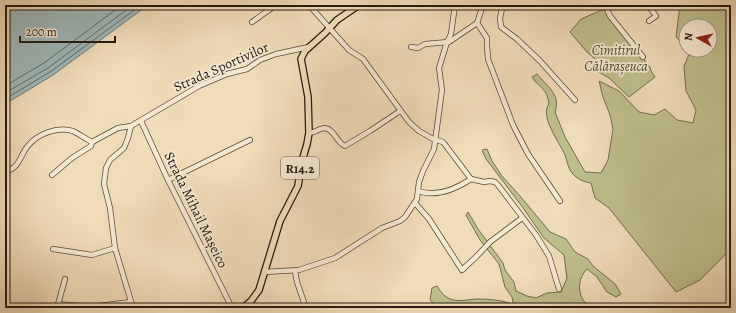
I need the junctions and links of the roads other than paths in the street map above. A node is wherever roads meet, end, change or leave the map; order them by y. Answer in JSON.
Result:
{"nodes":[{"id":1,"x":276,"y":5,"type":"edge"},
{"id":2,"x":309,"y":5,"type":"edge"},
{"id":3,"x":359,"y":5,"type":"edge"},
{"id":4,"x":455,"y":5,"type":"edge"},
{"id":5,"x":483,"y":5,"type":"edge"},
{"id":6,"x":498,"y":5,"type":"edge"},
{"id":7,"x":604,"y":5,"type":"edge"},
{"id":8,"x":648,"y":5,"type":"edge"},
{"id":9,"x":649,"y":21,"type":"dead end"},
{"id":10,"x":252,"y":22,"type":"dead end"},
{"id":11,"x":477,"y":23,"type":"junction"},
{"id":12,"x":330,"y":28,"type":"junction"},
{"id":13,"x":447,"y":42,"type":"junction"},
{"id":14,"x":309,"y":47,"type":"junction"},
{"id":15,"x":411,"y":47,"type":"dead end"},
{"id":16,"x":643,"y":57,"type":"dead end"},
{"id":17,"x":575,"y":100,"type":"dead end"},
{"id":18,"x":400,"y":111,"type":"junction"},
{"id":19,"x":142,"y":120,"type":"junction"},
{"id":20,"x":131,"y":126,"type":"junction"},
{"id":21,"x":309,"y":133,"type":"junction"},
{"id":22,"x":250,"y":140,"type":"dead end"},
{"id":23,"x":436,"y":140,"type":"junction"},
{"id":24,"x":92,"y":142,"type":"junction"},
{"id":25,"x":5,"y":172,"type":"edge"},
{"id":26,"x":52,"y":175,"type":"dead end"},
{"id":27,"x":471,"y":179,"type":"junction"},
{"id":28,"x":168,"y":180,"type":"junction"},
{"id":29,"x":418,"y":191,"type":"junction"},
{"id":30,"x":560,"y":201,"type":"dead end"},
{"id":31,"x":414,"y":203,"type":"junction"},
{"id":32,"x":522,"y":218,"type":"junction"},
{"id":33,"x":115,"y":248,"type":"junction"},
{"id":34,"x":53,"y":249,"type":"dead end"},
{"id":35,"x":295,"y":271,"type":"junction"},
{"id":36,"x":266,"y":272,"type":"junction"},
{"id":37,"x":65,"y":279,"type":"dead end"},
{"id":38,"x":559,"y":288,"type":"dead end"},
{"id":39,"x":131,"y":302,"type":"junction"},
{"id":40,"x":57,"y":306,"type":"edge"},
{"id":41,"x":133,"y":308,"type":"edge"},
{"id":42,"x":232,"y":308,"type":"edge"},
{"id":43,"x":243,"y":308,"type":"edge"},
{"id":44,"x":306,"y":308,"type":"edge"}],
"edges":[{"from":1,"to":10,"type":"street"},
{"from":2,"to":12,"type":"street"},
{"from":3,"to":12,"type":"main road","number":"R14.2"},
{"from":4,"to":13,"type":"street"},
{"from":5,"to":11,"type":"street"},
{"from":6,"to":17,"type":"street"},
{"from":7,"to":16,"type":"street"},
{"from":8,"to":9,"type":"street"},
{"from":11,"to":13,"type":"street"},
{"from":11,"to":30,"type":"street"},
{"from":12,"to":14,"type":"main road","number":"R14.2"},
{"from":12,"to":18,"type":"street"},
{"from":13,"to":15,"type":"street"},
{"from":13,"to":23,"type":"street"},
{"from":14,"to":19,"type":"street","name":"Strada Sportivilor"},
{"from":14,"to":21,"type":"main road","number":"R14.2"},
{"from":18,"to":21,"type":"street"},
{"from":18,"to":23,"type":"street"},
{"from":19,"to":20,"type":"street","name":"Strada Sportivilor"},
{"from":19,"to":28,"type":"street","name":"Strada Mihail Mașeico"},
{"from":20,"to":24,"type":"street","name":"Strada Sportivilor"},
{"from":20,"to":33,"type":"street"},
{"from":21,"to":36,"type":"main road","number":"R14.2"},
{"from":22,"to":28,"type":"street"},
{"from":23,"to":27,"type":"street"},
{"from":23,"to":29,"type":"street"},
{"from":24,"to":25,"type":"street"},
{"from":24,"to":26,"type":"street","name":"Strada Sportivilor"},
{"from":27,"to":29,"type":"street"},
{"from":27,"to":32,"type":"street"},
{"from":28,"to":42,"type":"street","name":"Strada Mihail Mașeico"},
{"from":29,"to":31,"type":"street"},
{"from":31,"to":32,"type":"street"},
{"from":31,"to":35,"type":"street"},
{"from":32,"to":38,"type":"street"},
{"from":33,"to":34,"type":"street"},
{"from":33,"to":39,"type":"street"},
{"from":35,"to":36,"type":"street"},
{"from":35,"to":44,"type":"street"},
{"from":36,"to":43,"type":"main road","number":"R14.2"},
{"from":37,"to":40,"type":"street"},
{"from":39,"to":40,"type":"street"},
{"from":39,"to":41,"type":"street"}]}
